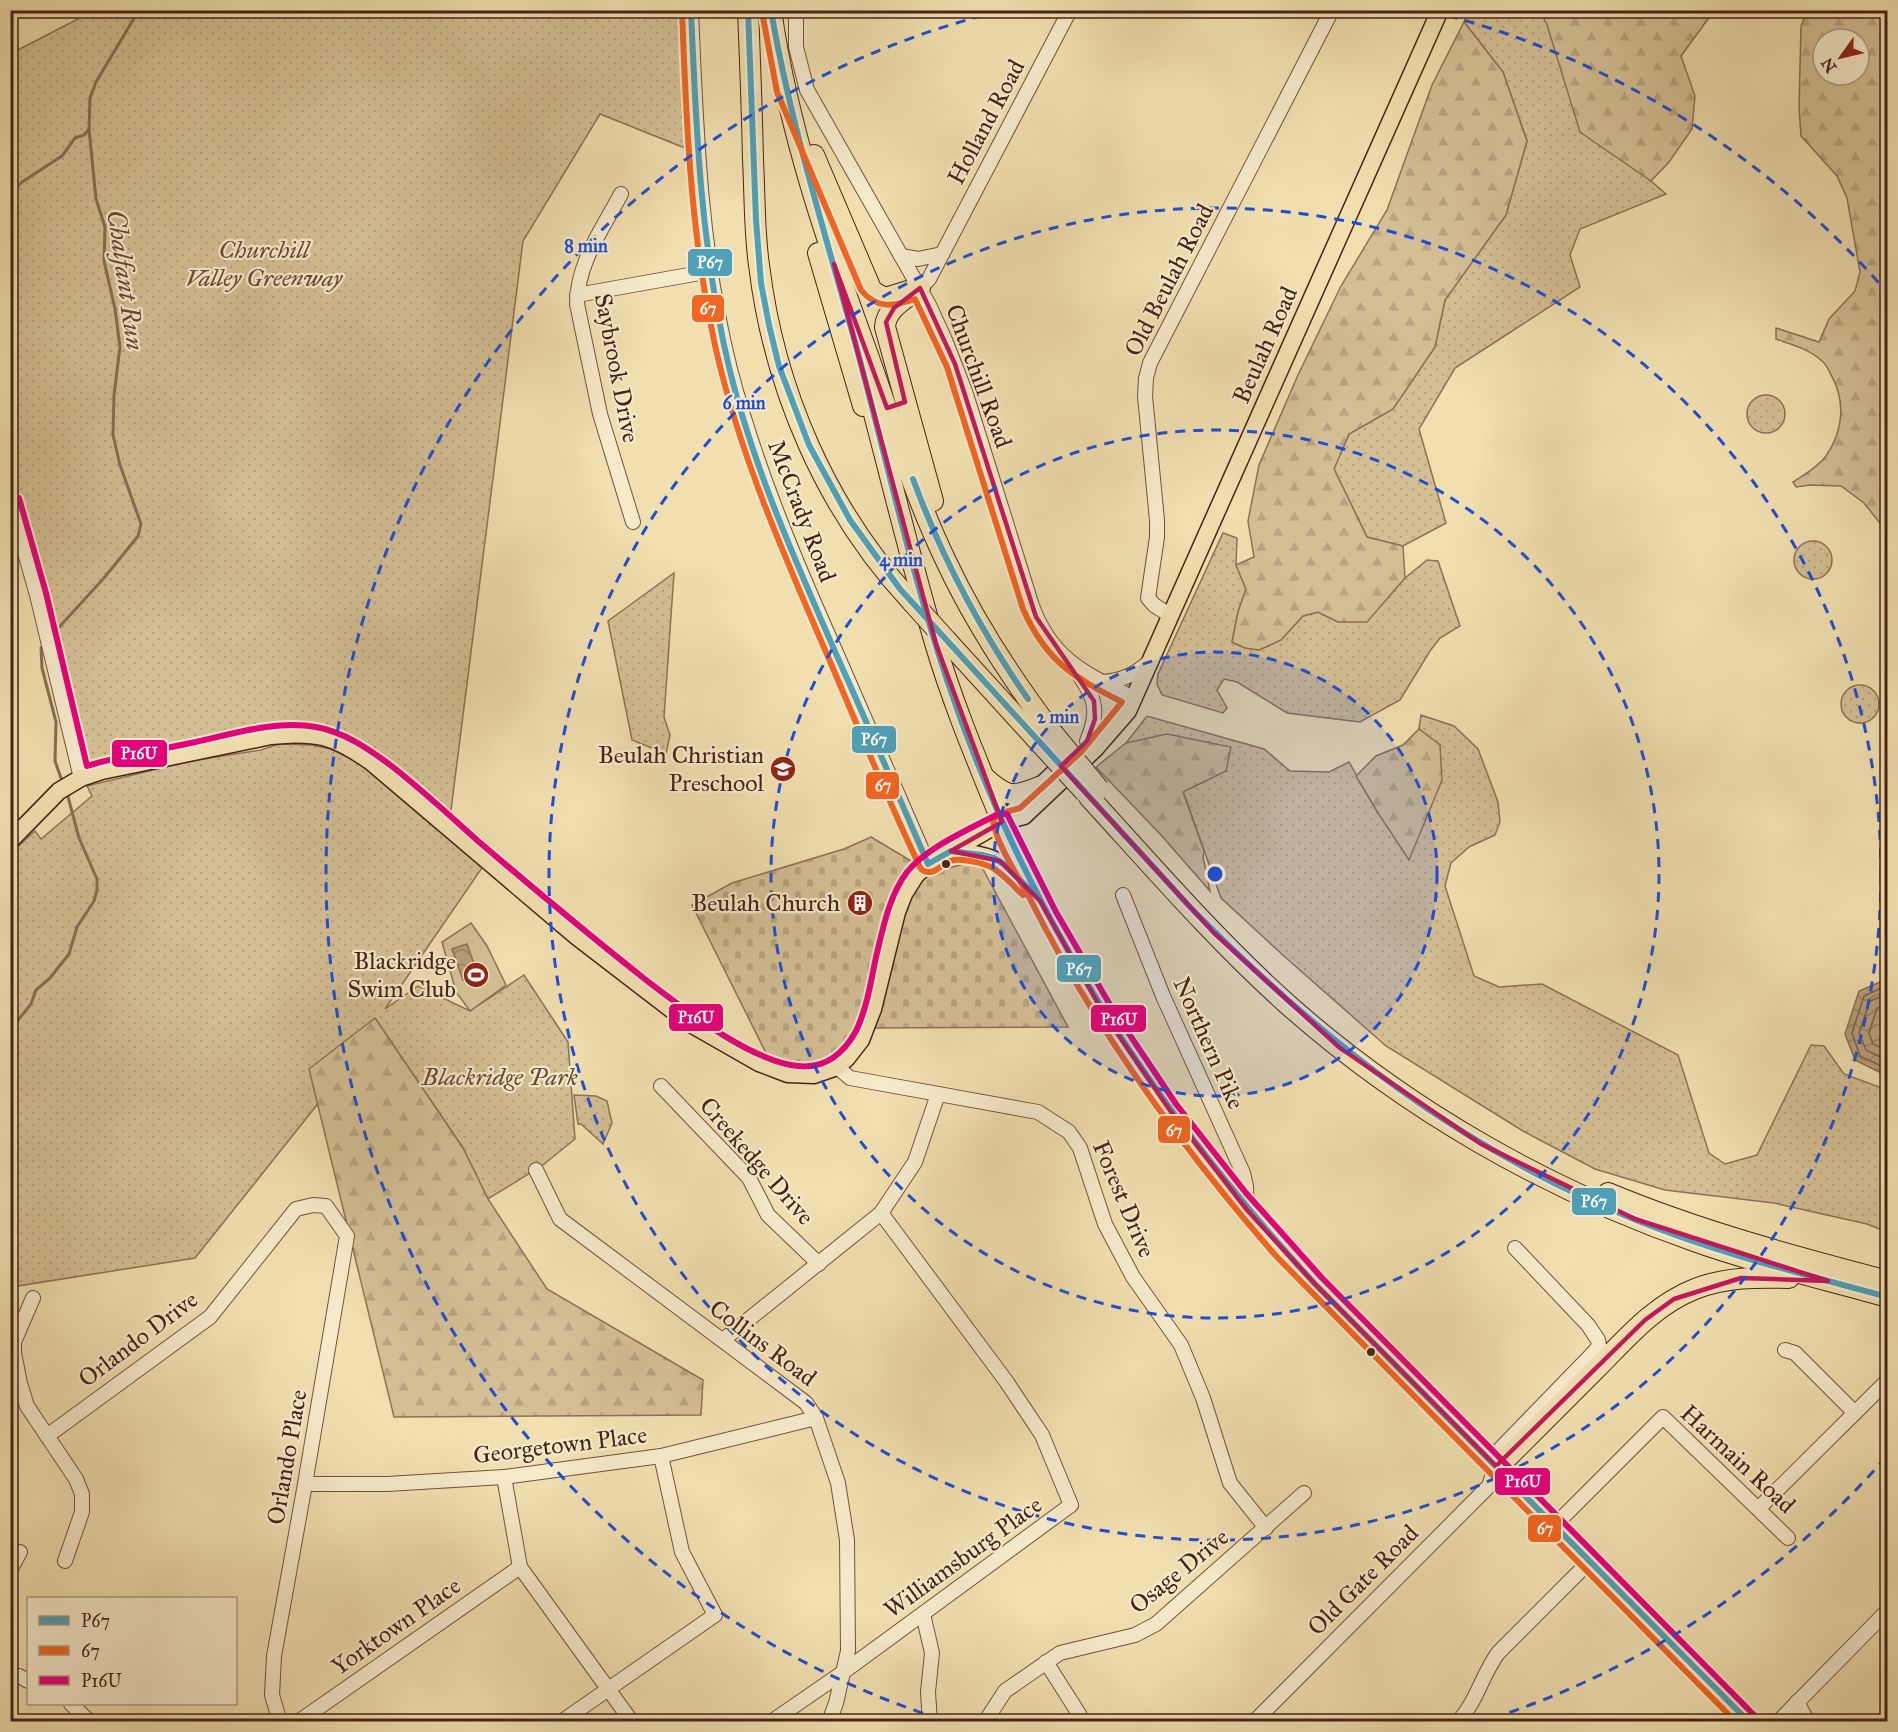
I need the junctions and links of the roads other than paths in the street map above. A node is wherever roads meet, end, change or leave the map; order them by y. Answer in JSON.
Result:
{"nodes":[{"id":1,"x":692,"y":10,"type":"edge"},
{"id":2,"x":748,"y":10,"type":"edge"},
{"id":3,"x":758,"y":10,"type":"edge"},
{"id":4,"x":771,"y":10,"type":"edge"},
{"id":5,"x":796,"y":10,"type":"edge"},
{"id":6,"x":1070,"y":10,"type":"edge"},
{"id":7,"x":1332,"y":10,"type":"edge"},
{"id":8,"x":1440,"y":10,"type":"edge"},
{"id":9,"x":786,"y":89,"type":"junction"},
{"id":10,"x":621,"y":194,"type":"dead end"},
{"id":11,"x":942,"y":254,"type":"junction"},
{"id":12,"x":901,"y":256,"type":"junction"},
{"id":13,"x":834,"y":264,"type":"junction"},
{"id":14,"x":711,"y":271,"type":"junction"},
{"id":15,"x":920,"y":288,"type":"junction"},
{"id":16,"x":577,"y":295,"type":"junction"},
{"id":17,"x":10,"y":500,"type":"edge"},
{"id":18,"x":633,"y":522,"type":"dead end"},
{"id":19,"x":906,"y":540,"type":"junction"},
{"id":20,"x":955,"y":580,"type":"junction"},
{"id":21,"x":1171,"y":615,"type":"junction"},
{"id":22,"x":1151,"y":661,"type":"junction"},
{"id":23,"x":1071,"y":663,"type":"junction"},
{"id":24,"x":1103,"y":682,"type":"junction"},
{"id":25,"x":1133,"y":698,"type":"junction"},
{"id":26,"x":1046,"y":738,"type":"junction"},
{"id":27,"x":1087,"y":741,"type":"junction"},
{"id":28,"x":983,"y":776,"type":"junction"},
{"id":29,"x":77,"y":780,"type":"junction"},
{"id":30,"x":1039,"y":787,"type":"junction"},
{"id":31,"x":1094,"y":793,"type":"junction"},
{"id":32,"x":1002,"y":822,"type":"junction"},
{"id":33,"x":10,"y":841,"type":"edge"},
{"id":34,"x":951,"y":851,"type":"junction"},
{"id":35,"x":928,"y":864,"type":"junction"},
{"id":36,"x":1123,"y":896,"type":"dead end"},
{"id":37,"x":1040,"y":901,"type":"junction"},
{"id":38,"x":837,"y":1067,"type":"junction"},
{"id":39,"x":661,"y":1086,"type":"dead end"},
{"id":40,"x":938,"y":1094,"type":"junction"},
{"id":41,"x":536,"y":1170,"type":"dead end"},
{"id":42,"x":327,"y":1206,"type":"joint"},
{"id":43,"x":1247,"y":1210,"type":"junction"},
{"id":44,"x":881,"y":1213,"type":"junction"},
{"id":45,"x":1515,"y":1248,"type":"dead end"},
{"id":46,"x":819,"y":1264,"type":"junction"},
{"id":47,"x":1828,"y":1281,"type":"junction"},
{"id":48,"x":1887,"y":1281,"type":"edge"},
{"id":49,"x":1887,"y":1297,"type":"edge"},
{"id":50,"x":33,"y":1298,"type":"dead end"},
{"id":51,"x":723,"y":1340,"type":"junction"},
{"id":52,"x":1785,"y":1350,"type":"dead end"},
{"id":53,"x":1887,"y":1380,"type":"edge"},
{"id":54,"x":1855,"y":1413,"type":"junction"},
{"id":55,"x":816,"y":1418,"type":"junction"},
{"id":56,"x":47,"y":1436,"type":"junction"},
{"id":57,"x":661,"y":1456,"type":"junction"},
{"id":58,"x":1496,"y":1466,"type":"junction"},
{"id":59,"x":504,"y":1477,"type":"junction"},
{"id":60,"x":305,"y":1484,"type":"junction"},
{"id":61,"x":1304,"y":1493,"type":"dead end"},
{"id":62,"x":1759,"y":1508,"type":"junction"},
{"id":63,"x":1555,"y":1526,"type":"junction"},
{"id":64,"x":1266,"y":1528,"type":"junction"},
{"id":65,"x":1788,"y":1538,"type":"dead end"},
{"id":66,"x":20,"y":1552,"type":"dead end"},
{"id":67,"x":65,"y":1561,"type":"dead end"},
{"id":68,"x":1590,"y":1561,"type":"junction"},
{"id":69,"x":520,"y":1567,"type":"junction"},
{"id":70,"x":10,"y":1570,"type":"edge"},
{"id":71,"x":1887,"y":1610,"type":"edge"},
{"id":72,"x":923,"y":1614,"type":"junction"},
{"id":73,"x":1046,"y":1662,"type":"junction"},
{"id":74,"x":842,"y":1673,"type":"junction"},
{"id":75,"x":10,"y":1676,"type":"edge"},
{"id":76,"x":27,"y":1680,"type":"edge"},
{"id":77,"x":609,"y":1689,"type":"junction"},
{"id":78,"x":1797,"y":1702,"type":"junction"},
{"id":79,"x":72,"y":1705,"type":"edge"},
{"id":80,"x":90,"y":1722,"type":"edge"},
{"id":81,"x":280,"y":1722,"type":"edge"},
{"id":82,"x":298,"y":1722,"type":"edge"},
{"id":83,"x":561,"y":1722,"type":"edge"},
{"id":84,"x":632,"y":1722,"type":"edge"},
{"id":85,"x":771,"y":1722,"type":"edge"},
{"id":86,"x":829,"y":1722,"type":"edge"},
{"id":87,"x":930,"y":1722,"type":"edge"},
{"id":88,"x":985,"y":1722,"type":"edge"},
{"id":89,"x":1080,"y":1722,"type":"edge"},
{"id":90,"x":1254,"y":1722,"type":"edge"},
{"id":91,"x":1458,"y":1722,"type":"edge"},
{"id":92,"x":1749,"y":1722,"type":"edge"},
{"id":93,"x":1778,"y":1722,"type":"edge"},
{"id":94,"x":1808,"y":1722,"type":"edge"}],
"edges":[{"from":1,"to":14,"type":"street","name":"McCrady Road"},
{"from":2,"to":26,"type":"highway","bridge":true},
{"from":3,"to":19,"type":"highway"},
{"from":4,"to":9,"type":"highway"},
{"from":5,"to":12,"type":"street","name":"Churchill Road"},
{"from":6,"to":11,"type":"street","name":"Holland Road"},
{"from":7,"to":21,"type":"street","name":"Old Beulah Road"},
{"from":8,"to":21,"type":"main road","name":"Beulah Road"},
{"from":9,"to":13,"type":"highway"},
{"from":9,"to":15,"type":"highway"},
{"from":10,"to":16,"type":"street","name":"Saybrook Drive"},
{"from":11,"to":12,"type":"street"},
{"from":11,"to":15,"type":"street","name":"Holland Road"},
{"from":12,"to":15,"type":"street","name":"Churchill Road"},
{"from":13,"to":19,"type":"highway"},
{"from":13,"to":20,"type":"highway"},
{"from":14,"to":16,"type":"street"},
{"from":14,"to":35,"type":"street","name":"McCrady Road"},
{"from":15,"to":20,"type":"highway"},
{"from":15,"to":23,"type":"street","name":"Churchill Road"},
{"from":16,"to":18,"type":"street","name":"Saybrook Drive"},
{"from":17,"to":29,"type":"street"},
{"from":19,"to":28,"type":"highway"},
{"from":20,"to":26,"type":"highway"},
{"from":21,"to":22,"type":"main road","name":"Beulah Road"},
{"from":22,"to":24,"type":"street"},
{"from":22,"to":25,"type":"main road","name":"Beulah Road"},
{"from":23,"to":24,"type":"street","name":"Churchill Road"},
{"from":23,"to":27,"type":"street"},
{"from":24,"to":25,"type":"street","name":"Churchill Road"},
{"from":25,"to":27,"type":"main road","name":"Beulah Road"},
{"from":25,"to":32,"type":"main road","name":"Beulah Road"},
{"from":26,"to":31,"type":"highway","bridge":true},
{"from":27,"to":30,"type":"main road","name":"Beulah Road"},
{"from":28,"to":30,"type":"highway"},
{"from":28,"to":32,"type":"highway"},
{"from":29,"to":33,"type":"main road"},
{"from":29,"to":38,"type":"main road"},
{"from":30,"to":32,"type":"main road","name":"Beulah Road"},
{"from":31,"to":47,"type":"highway"},
{"from":31,"to":48,"type":"highway"},
{"from":32,"to":34,"type":"main road","name":"Beulah Road"},
{"from":32,"to":37,"type":"main road"},
{"from":34,"to":35,"type":"main road","name":"Beulah Road"},
{"from":34,"to":37,"type":"main road"},
{"from":35,"to":38,"type":"main road","name":"Beulah Road"},
{"from":36,"to":43,"type":"street","name":"Northern Pike"},
{"from":37,"to":43,"type":"main road"},
{"from":38,"to":40,"type":"street","name":"Forest Drive"},
{"from":39,"to":46,"type":"street","name":"Creekedge Drive"},
{"from":40,"to":44,"type":"street"},
{"from":40,"to":64,"type":"street","name":"Forest Drive"},
{"from":41,"to":51,"type":"street","name":"Collins Road"},
{"from":42,"to":56,"type":"street","name":"Orlando Drive"},
{"from":42,"to":60,"type":"street","name":"Orlando Place"},
{"from":43,"to":58,"type":"main road"},
{"from":44,"to":46,"type":"street"},
{"from":44,"to":72,"type":"street","name":"Williamsburg Place"},
{"from":45,"to":58,"type":"street","name":"Old Gate Road"},
{"from":46,"to":51,"type":"street"},
{"from":47,"to":49,"type":"highway"},
{"from":47,"to":58,"type":"highway"},
{"from":50,"to":56,"type":"street"},
{"from":51,"to":55,"type":"street","name":"Collins Road"},
{"from":52,"to":54,"type":"street"},
{"from":53,"to":54,"type":"street"},
{"from":54,"to":62,"type":"street"},
{"from":55,"to":57,"type":"street","name":"Georgetown Place"},
{"from":55,"to":74,"type":"street","name":"Collins Road"},
{"from":56,"to":67,"type":"street"},
{"from":57,"to":59,"type":"street","name":"Georgetown Place"},
{"from":57,"to":77,"type":"street"},
{"from":58,"to":63,"type":"main road"},
{"from":58,"to":90,"type":"street","name":"Old Gate Road"},
{"from":59,"to":60,"type":"street","name":"Georgetown Place"},
{"from":59,"to":69,"type":"street"},
{"from":60,"to":81,"type":"street","name":"Orlando Place"},
{"from":61,"to":64,"type":"street","name":"Osage Drive"},
{"from":62,"to":63,"type":"street","name":"Harmain Road"},
{"from":62,"to":65,"type":"street","name":"Harmain Road"},
{"from":63,"to":68,"type":"main road"},
{"from":64,"to":73,"type":"street","name":"Osage Drive"},
{"from":66,"to":70,"type":"street"},
{"from":68,"to":91,"type":"street"},
{"from":68,"to":92,"type":"main road"},
{"from":69,"to":77,"type":"street"},
{"from":69,"to":82,"type":"street","name":"Yorktown Place"},
{"from":71,"to":78,"type":"street"},
{"from":72,"to":74,"type":"street","name":"Williamsburg Place"},
{"from":72,"to":87,"type":"street"},
{"from":73,"to":88,"type":"street","name":"Osage Drive"},
{"from":73,"to":89,"type":"street"},
{"from":74,"to":85,"type":"street","name":"Williamsburg Place"},
{"from":74,"to":86,"type":"street","name":"Collins Road"},
{"from":75,"to":76,"type":"street"},
{"from":77,"to":83,"type":"street"},
{"from":77,"to":84,"type":"street"},
{"from":78,"to":93,"type":"street"},
{"from":78,"to":94,"type":"street"},
{"from":79,"to":80,"type":"street"}]}
